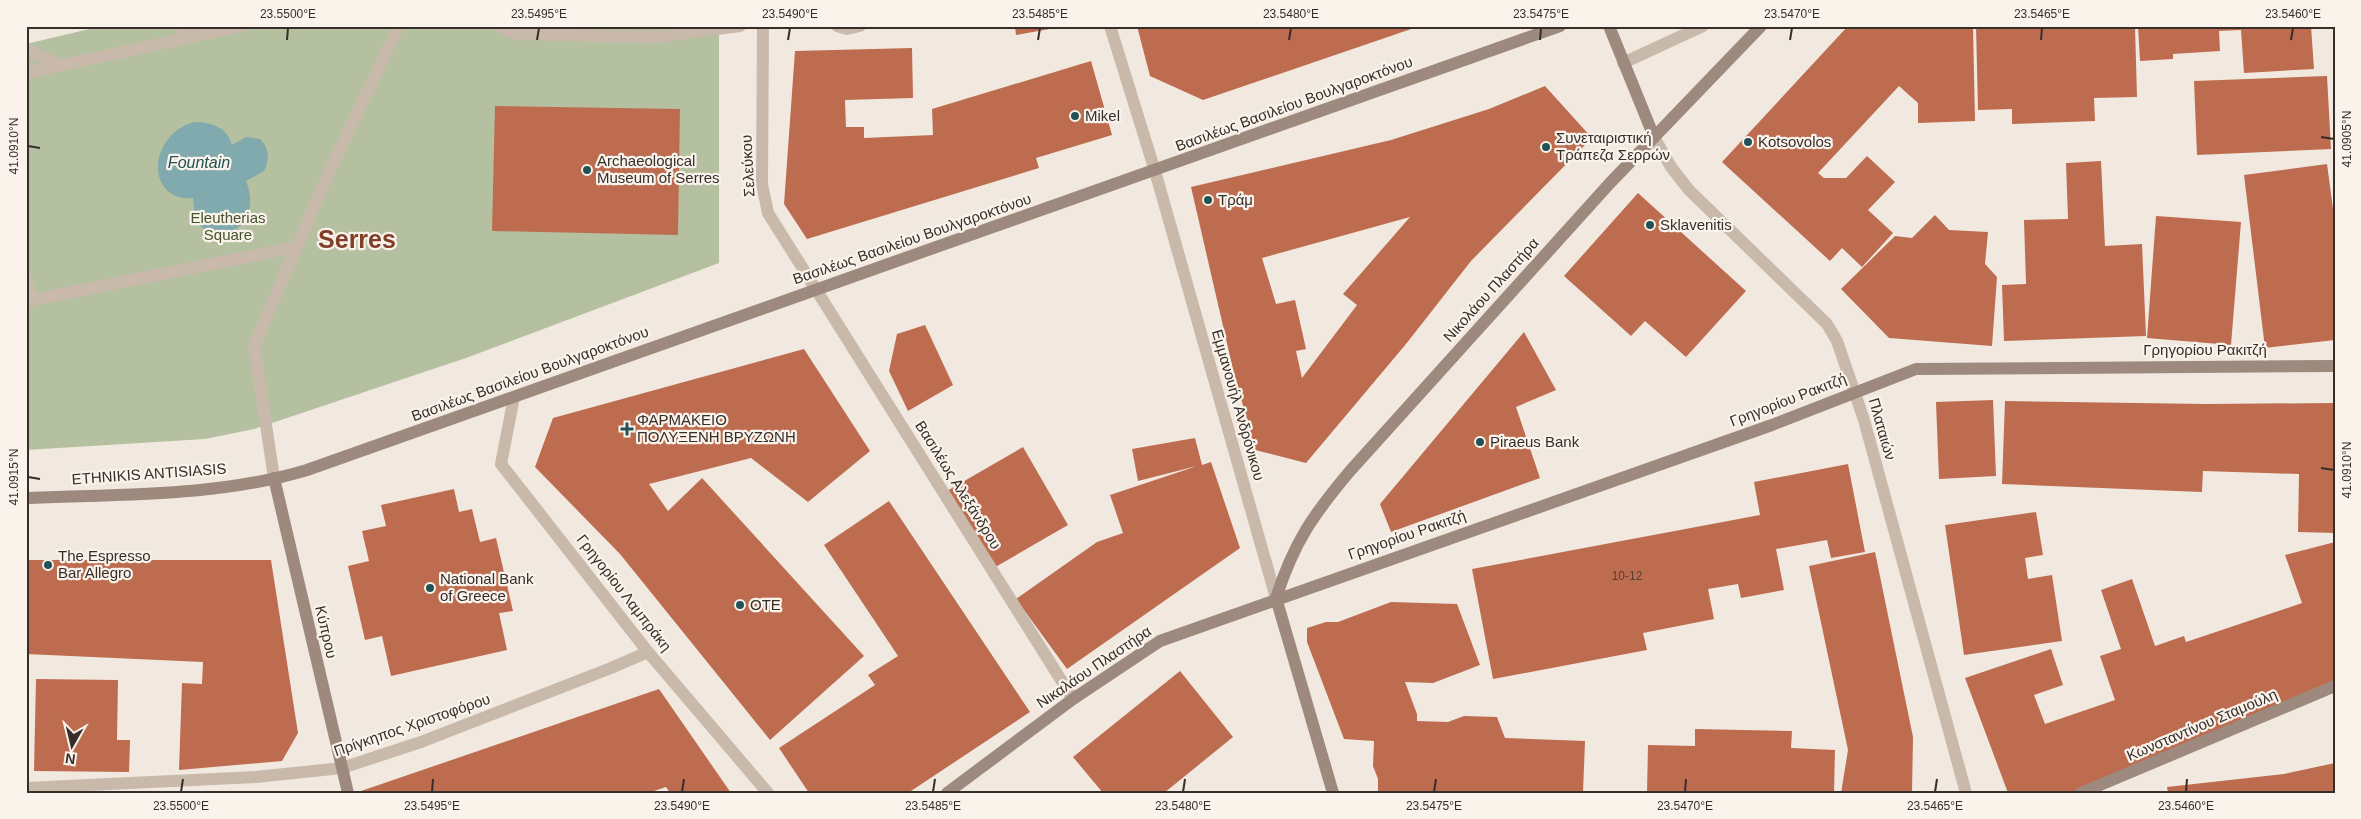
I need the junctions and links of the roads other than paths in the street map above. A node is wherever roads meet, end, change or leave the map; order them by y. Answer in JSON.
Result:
{"nodes":[{"id":1,"x":242,"y":26,"type":"edge"},
{"id":2,"x":399,"y":26,"type":"edge"},
{"id":3,"x":499,"y":26,"type":"edge"},
{"id":4,"x":740,"y":26,"type":"edge"},
{"id":5,"x":763,"y":26,"type":"edge"},
{"id":6,"x":837,"y":26,"type":"edge"},
{"id":7,"x":860,"y":26,"type":"edge"},
{"id":8,"x":1110,"y":26,"type":"edge"},
{"id":9,"x":1560,"y":26,"type":"edge"},
{"id":10,"x":1609,"y":26,"type":"edge"},
{"id":11,"x":1703,"y":26,"type":"edge"},
{"id":12,"x":1761,"y":26,"type":"edge"},
{"id":13,"x":182,"y":32,"type":"edge"},
{"id":14,"x":26,"y":49,"type":"edge"},
{"id":15,"x":1622,"y":63,"type":"junction"},
{"id":16,"x":61,"y":66,"type":"junction"},
{"id":17,"x":26,"y":73,"type":"edge"},
{"id":18,"x":1654,"y":137,"type":"junction"},
{"id":19,"x":1155,"y":171,"type":"junction"},
{"id":20,"x":297,"y":247,"type":"junction"},
{"id":21,"x":26,"y":277,"type":"edge"},
{"id":22,"x":817,"y":288,"type":"junction"},
{"id":23,"x":29,"y":300,"type":"edge"},
{"id":24,"x":2335,"y":366,"type":"edge"},
{"id":25,"x":1854,"y":393,"type":"junction"},
{"id":26,"x":514,"y":397,"type":"junction"},
{"id":27,"x":274,"y":478,"type":"junction"},
{"id":28,"x":26,"y":498,"type":"edge"},
{"id":29,"x":1276,"y":598,"type":"junction"},
{"id":30,"x":648,"y":652,"type":"junction"},
{"id":31,"x":2335,"y":686,"type":"edge"},
{"id":32,"x":1073,"y":699,"type":"junction"},
{"id":33,"x":342,"y":768,"type":"junction"},
{"id":34,"x":26,"y":788,"type":"edge"},
{"id":35,"x":348,"y":793,"type":"edge"},
{"id":36,"x":768,"y":793,"type":"edge"},
{"id":37,"x":947,"y":793,"type":"edge"},
{"id":38,"x":1333,"y":793,"type":"edge"},
{"id":39,"x":1966,"y":793,"type":"edge"},
{"id":40,"x":2082,"y":793,"type":"edge"}],
"edges":[{"from":1,"to":13,"type":"street"},
{"from":2,"to":20,"type":"street"},
{"from":3,"to":4,"type":"street"},
{"from":5,"to":22,"type":"street","name":"Σελεύκου"},
{"from":6,"to":7,"type":"street"},
{"from":8,"to":19,"type":"street","name":"Εμμανουήλ Ανδρόνικου"},
{"from":9,"to":19,"type":"street","name":"Βασιλέως Βασιλείου Βουλγαροκτόνου"},
{"from":10,"to":15,"type":"street"},
{"from":11,"to":15,"type":"street"},
{"from":12,"to":18,"type":"street","name":"Νικολάου Πλαστήρα"},
{"from":13,"to":16,"type":"street"},
{"from":14,"to":16,"type":"street"},
{"from":15,"to":18,"type":"street"},
{"from":16,"to":17,"type":"street"},
{"from":18,"to":25,"type":"street","name":"Πλαταιών"},
{"from":18,"to":29,"type":"street","name":"Νικολάου Πλαστήρα"},
{"from":19,"to":22,"type":"street","name":"Βασιλέως Βασιλείου Βουλγαροκτόνου"},
{"from":19,"to":29,"type":"street","name":"Εμμανουήλ Ανδρόνικου"},
{"from":20,"to":23,"type":"street"},
{"from":20,"to":27,"type":"street"},
{"from":21,"to":23,"type":"street"},
{"from":22,"to":26,"type":"street","name":"Βασιλέως Βασιλείου Βουλγαροκτόνου"},
{"from":22,"to":32,"type":"street","name":"Βασιλέως Αλεξάνδρου"},
{"from":24,"to":25,"type":"street","name":"Γρηγορίου Ρακιτζή"},
{"from":25,"to":29,"type":"street","name":"Γρηγορίου Ρακιτζή"},
{"from":25,"to":39,"type":"street","name":"Πλαταιών"},
{"from":26,"to":27,"type":"street","name":"Βασιλέως Βασιλείου Βουλγαροκτόνου"},
{"from":26,"to":30,"type":"street","name":"Γρηγορίου Λαμπράκη"},
{"from":27,"to":28,"type":"street","name":"ETHNIKIS ANTISIASIS"},
{"from":27,"to":33,"type":"street","name":"Κύπρου"},
{"from":29,"to":32,"type":"street","name":"Νικαλάου Πλαστήρα"},
{"from":29,"to":38,"type":"street","name":"Εμμανουήλ Ανδρόνικου"},
{"from":30,"to":33,"type":"street","name":"Πρίγκηπος Χριστοφόρου"},
{"from":30,"to":36,"type":"street","name":"Γρηγορίου Λαμπράκη"},
{"from":31,"to":40,"type":"street","name":"Κωνσταντίνου Σταμούλη"},
{"from":32,"to":37,"type":"street","name":"Νικαλάου Πλαστήρα"},
{"from":33,"to":34,"type":"street","name":"Πρίγκηπος Χριστοφόρου"},
{"from":33,"to":35,"type":"street","name":"Κύπρου"}]}
